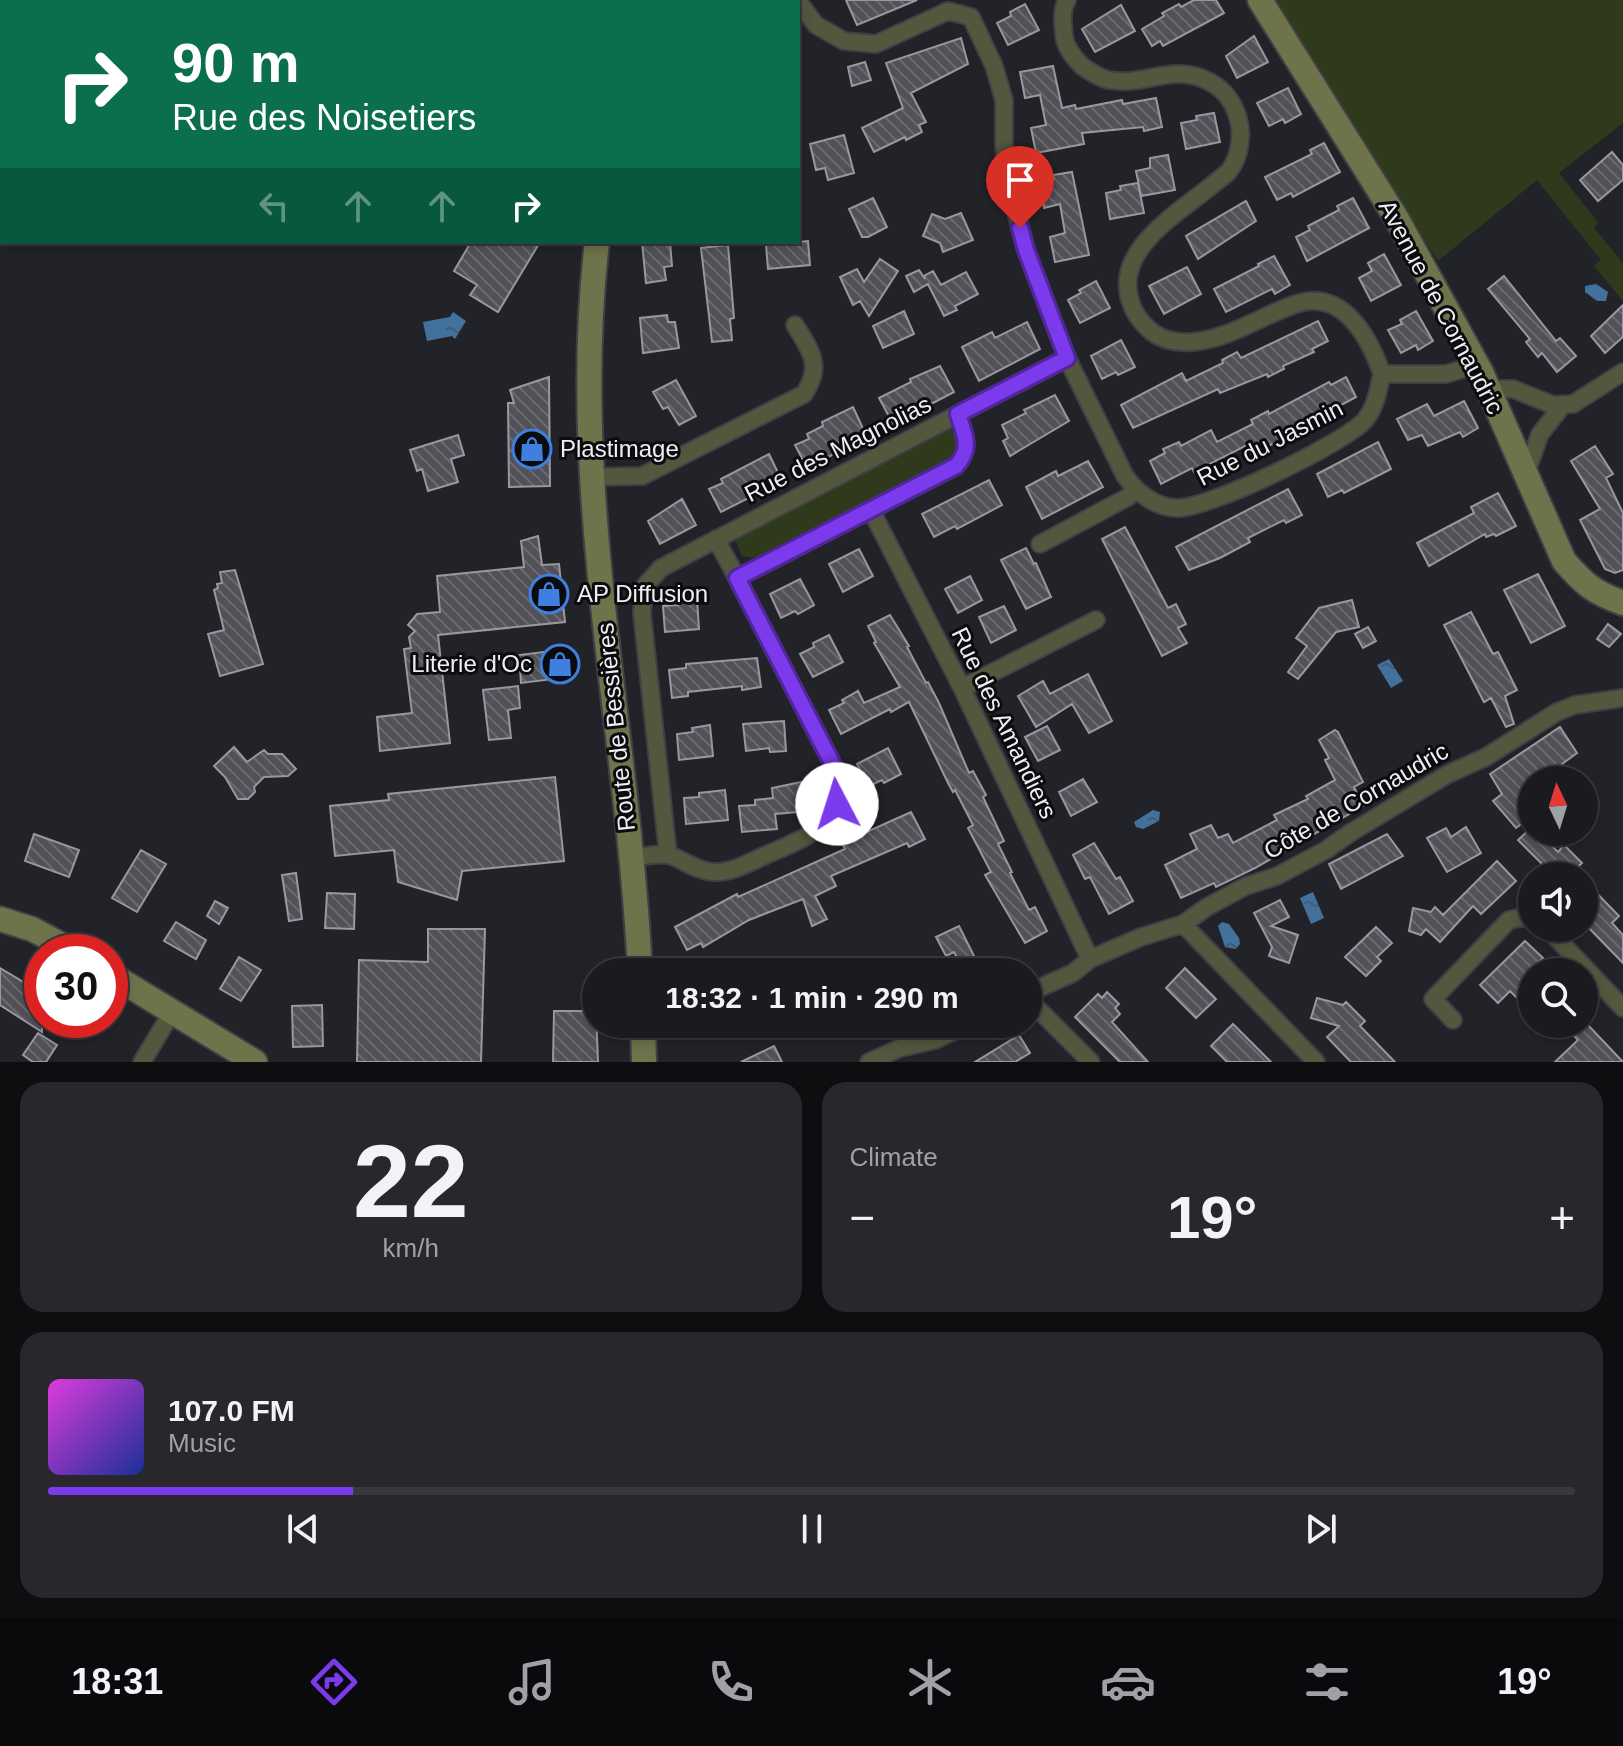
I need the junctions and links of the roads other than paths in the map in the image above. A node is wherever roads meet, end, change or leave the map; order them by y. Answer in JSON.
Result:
{"nodes":[{"id":1,"x":1067,"y":0,"type":"edge"},
{"id":2,"x":1260,"y":0,"type":"edge"},
{"id":3,"x":800,"y":4,"type":"edge"},
{"id":4,"x":597,"y":244,"type":"edge"},
{"id":5,"x":795,"y":325,"type":"dead end"},
{"id":6,"x":1067,"y":358,"type":"junction"},
{"id":7,"x":1476,"y":365,"type":"junction"},
{"id":8,"x":1623,"y":372,"type":"edge"},
{"id":9,"x":1382,"y":374,"type":"junction"},
{"id":10,"x":1488,"y":389,"type":"junction"},
{"id":11,"x":1563,"y":405,"type":"junction"},
{"id":12,"x":958,"y":414,"type":"junction"},
{"id":13,"x":1526,"y":473,"type":"junction"},
{"id":14,"x":592,"y":477,"type":"junction"},
{"id":15,"x":1135,"y":490,"type":"junction"},
{"id":16,"x":871,"y":510,"type":"junction"},
{"id":17,"x":716,"y":539,"type":"junction"},
{"id":18,"x":1040,"y":544,"type":"dead end"},
{"id":19,"x":737,"y":578,"type":"junction"},
{"id":20,"x":1623,"y":603,"type":"edge"},
{"id":21,"x":1096,"y":620,"type":"dead end"},
{"id":22,"x":962,"y":688,"type":"junction"},
{"id":23,"x":1623,"y":698,"type":"edge"},
{"id":24,"x":668,"y":855,"type":"junction"},
{"id":25,"x":630,"y":858,"type":"junction"},
{"id":26,"x":1518,"y":918,"type":"edge"},
{"id":27,"x":0,"y":919,"type":"edge"},
{"id":28,"x":1183,"y":924,"type":"junction"},
{"id":29,"x":41,"y":934,"type":"edge"},
{"id":30,"x":1560,"y":942,"type":"edge"},
{"id":31,"x":639,"y":958,"type":"edge"},
{"id":32,"x":1090,"y":959,"type":"junction"},
{"id":33,"x":128,"y":985,"type":"edge"},
{"id":34,"x":1042,"y":987,"type":"edge"},
{"id":35,"x":1623,"y":1008,"type":"edge"},
{"id":36,"x":172,"y":1012,"type":"junction"},
{"id":37,"x":1042,"y":1013,"type":"edge"},
{"id":38,"x":1453,"y":1020,"type":"dead end"},
{"id":39,"x":643,"y":1038,"type":"edge"},
{"id":40,"x":939,"y":1038,"type":"edge"},
{"id":41,"x":142,"y":1062,"type":"edge"},
{"id":42,"x":255,"y":1062,"type":"edge"},
{"id":43,"x":644,"y":1062,"type":"edge"},
{"id":44,"x":869,"y":1062,"type":"edge"},
{"id":45,"x":1091,"y":1062,"type":"edge"},
{"id":46,"x":1316,"y":1062,"type":"edge"}],
"edges":[{"from":1,"to":9,"type":"street"},
{"from":2,"to":7,"type":"street","name":"Avenue de Cornaudric"},
{"from":3,"to":6,"type":"street"},
{"from":4,"to":14,"type":"street","name":"Route de Bessières"},
{"from":5,"to":14,"type":"street"},
{"from":6,"to":12,"type":"street","name":"Rue des Magnolias"},
{"from":6,"to":15,"type":"street"},
{"from":7,"to":9,"type":"street"},
{"from":7,"to":10,"type":"street","name":"Avenue de Cornaudric"},
{"from":8,"to":11,"type":"street"},
{"from":9,"to":15,"type":"street","name":"Rue du Jasmin"},
{"from":10,"to":11,"type":"street"},
{"from":10,"to":13,"type":"street","name":"Avenue de Cornaudric"},
{"from":11,"to":13,"type":"street"},
{"from":12,"to":16,"type":"street"},
{"from":12,"to":17,"type":"street","name":"Rue des Magnolias"},
{"from":13,"to":20,"type":"street","name":"Avenue de Cornaudric"},
{"from":14,"to":25,"type":"street","name":"Route de Bessières"},
{"from":15,"to":18,"type":"street"},
{"from":16,"to":19,"type":"street"},
{"from":16,"to":22,"type":"street","name":"Rue des Amandiers"},
{"from":17,"to":19,"type":"street"},
{"from":17,"to":24,"type":"street","name":"Rue des Magnolias"},
{"from":19,"to":24,"type":"street"},
{"from":21,"to":22,"type":"street"},
{"from":22,"to":32,"type":"street","name":"Rue des Amandiers"},
{"from":23,"to":28,"type":"street","name":"Côte de Cornaudric"},
{"from":24,"to":25,"type":"street"},
{"from":25,"to":31,"type":"street","name":"Route de Bessières"},
{"from":26,"to":38,"type":"street"},
{"from":27,"to":29,"type":"street"},
{"from":28,"to":32,"type":"street","name":"Côte de Cornaudric"},
{"from":28,"to":46,"type":"street"},
{"from":30,"to":35,"type":"street"},
{"from":32,"to":34,"type":"street","name":"Côte de Cornaudric"},
{"from":33,"to":36,"type":"street"},
{"from":36,"to":41,"type":"street"},
{"from":36,"to":42,"type":"street"},
{"from":37,"to":45,"type":"street"},
{"from":39,"to":43,"type":"street"},
{"from":40,"to":44,"type":"street"}]}
